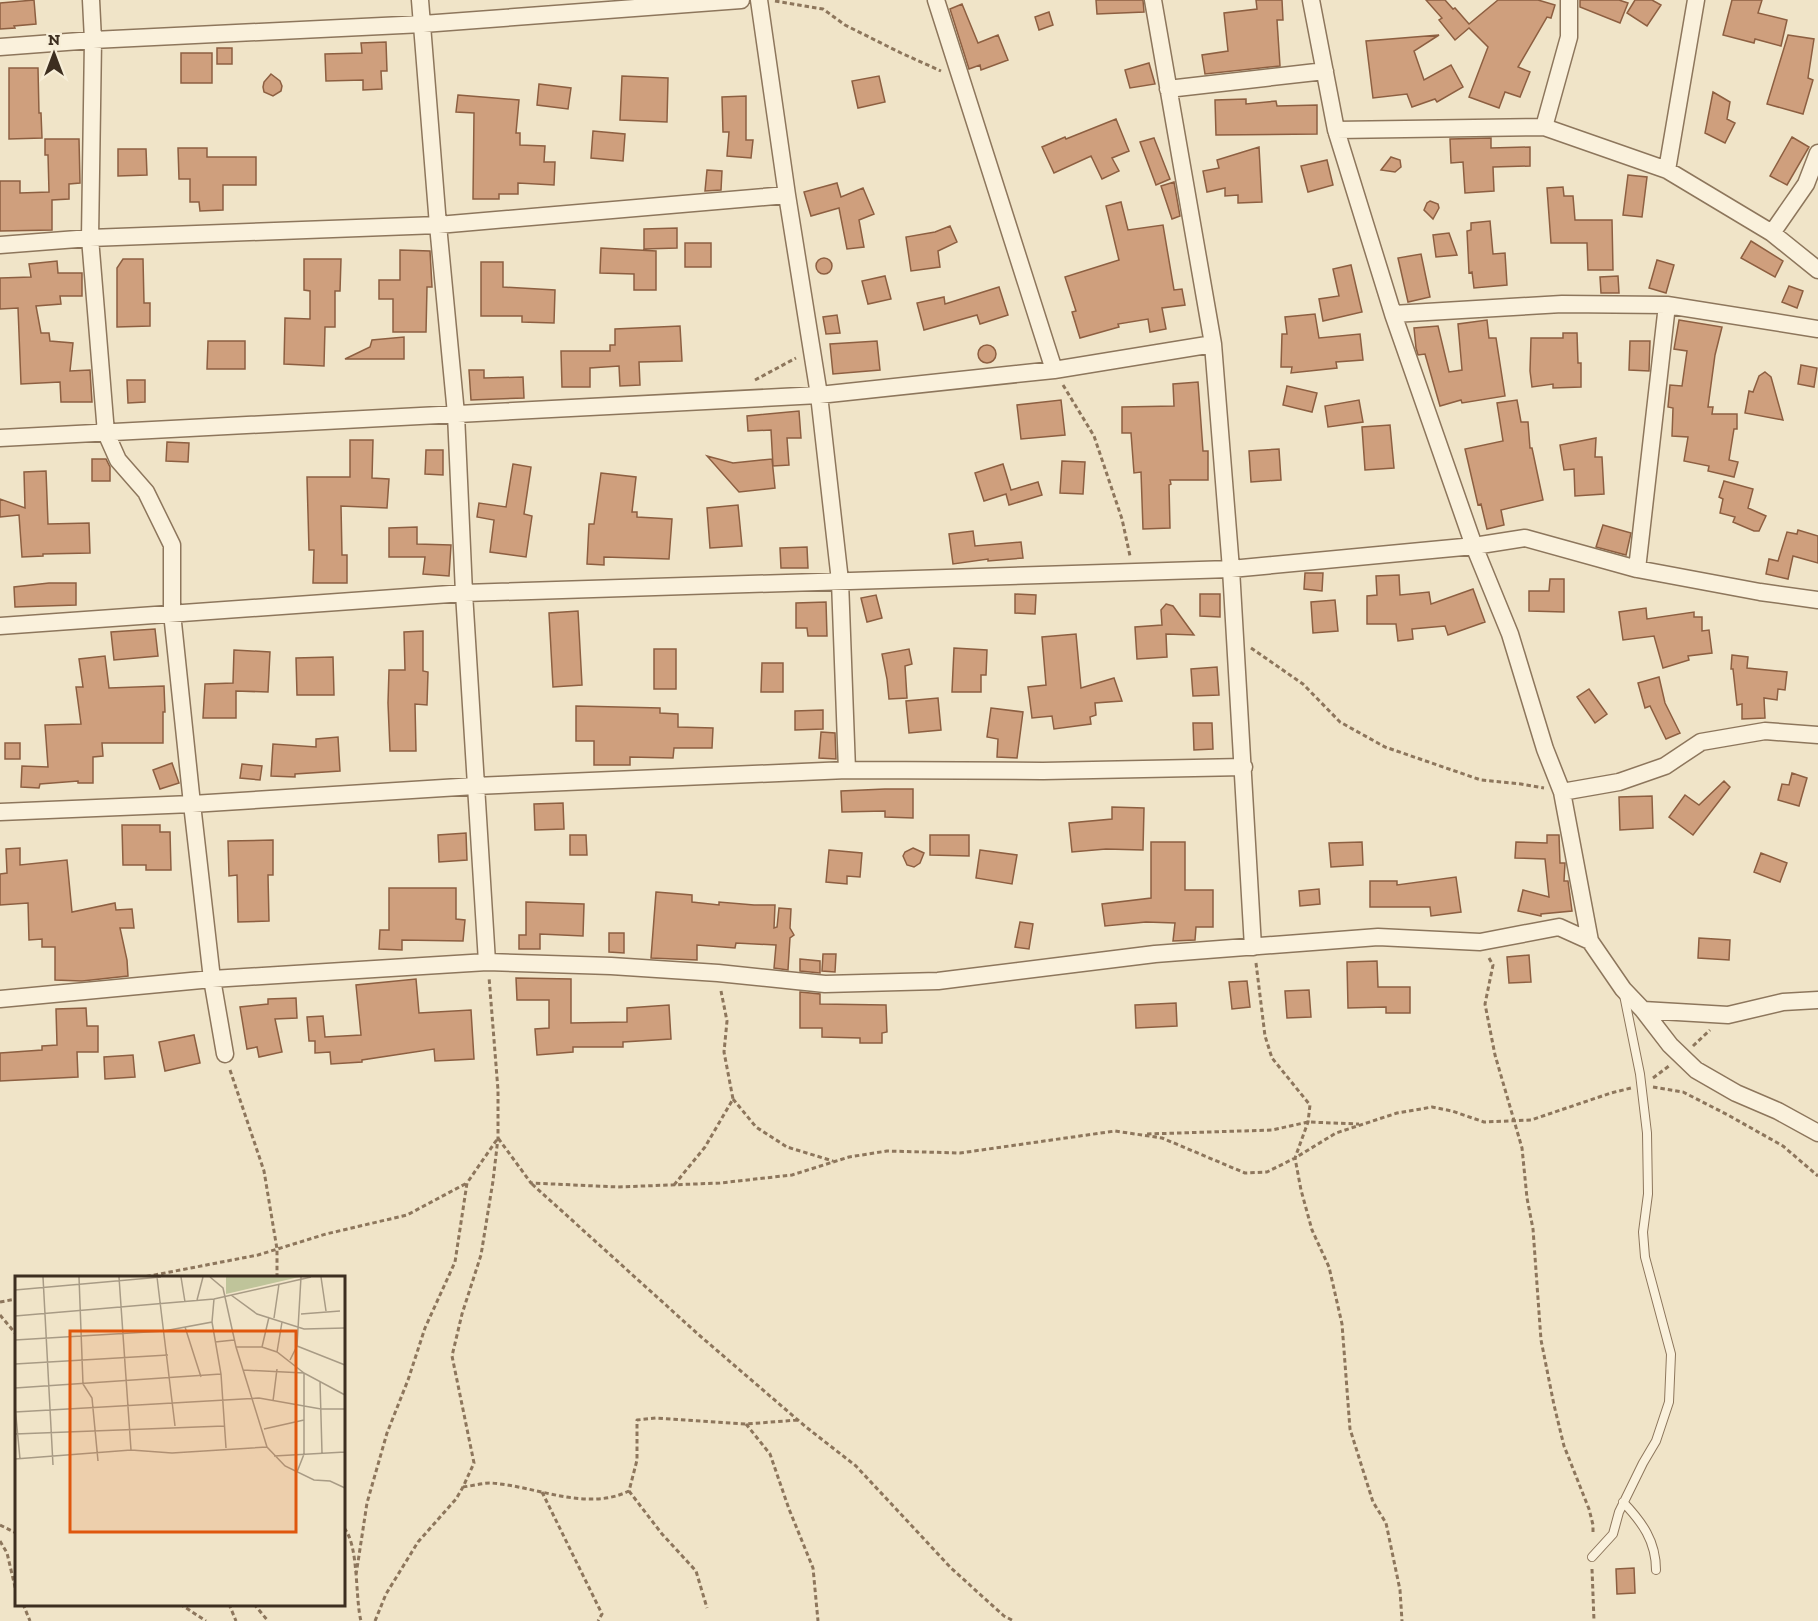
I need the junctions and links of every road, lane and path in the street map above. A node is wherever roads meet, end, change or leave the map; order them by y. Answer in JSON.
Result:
{"nodes":[{"id":1,"x":91,"y":0,"type":"edge"},
{"id":2,"x":420,"y":0,"type":"edge"},
{"id":3,"x":741,"y":0,"type":"edge"},
{"id":4,"x":759,"y":0,"type":"edge"},
{"id":5,"x":767,"y":0,"type":"edge"},
{"id":6,"x":936,"y":0,"type":"edge"},
{"id":7,"x":1153,"y":0,"type":"edge"},
{"id":8,"x":1311,"y":0,"type":"edge"},
{"id":9,"x":1569,"y":0,"type":"edge"},
{"id":10,"x":1696,"y":0,"type":"edge"},
{"id":11,"x":423,"y":24,"type":"junction"},
{"id":12,"x":93,"y":40,"type":"junction"},
{"id":13,"x":0,"y":47,"type":"edge"},
{"id":14,"x":1325,"y":71,"type":"junction"},
{"id":15,"x":960,"y":79,"type":"junction"},
{"id":16,"x":1168,"y":89,"type":"junction"},
{"id":17,"x":1544,"y":127,"type":"junction"},
{"id":18,"x":1336,"y":130,"type":"junction"},
{"id":19,"x":1818,"y":153,"type":"edge"},
{"id":20,"x":1667,"y":170,"type":"junction"},
{"id":21,"x":787,"y":195,"type":"junction"},
{"id":22,"x":438,"y":225,"type":"junction"},
{"id":23,"x":1772,"y":233,"type":"junction"},
{"id":24,"x":90,"y":238,"type":"junction"},
{"id":25,"x":0,"y":245,"type":"edge"},
{"id":26,"x":1818,"y":270,"type":"edge"},
{"id":27,"x":1667,"y":306,"type":"junction"},
{"id":28,"x":1393,"y":314,"type":"junction"},
{"id":29,"x":1818,"y":328,"type":"edge"},
{"id":30,"x":810,"y":340,"type":"junction"},
{"id":31,"x":1214,"y":344,"type":"junction"},
{"id":32,"x":1054,"y":370,"type":"junction"},
{"id":33,"x":749,"y":383,"type":"dead end"},
{"id":34,"x":819,"y":395,"type":"junction"},
{"id":35,"x":456,"y":414,"type":"junction"},
{"id":36,"x":106,"y":432,"type":"junction"},
{"id":37,"x":0,"y":438,"type":"edge"},
{"id":38,"x":1474,"y":546,"type":"junction"},
{"id":39,"x":1231,"y":569,"type":"junction"},
{"id":40,"x":1637,"y":569,"type":"junction"},
{"id":41,"x":1134,"y":572,"type":"junction"},
{"id":42,"x":840,"y":581,"type":"junction"},
{"id":43,"x":464,"y":593,"type":"junction"},
{"id":44,"x":1818,"y":600,"type":"edge"},
{"id":45,"x":172,"y":613,"type":"junction"},
{"id":46,"x":0,"y":626,"type":"edge"},
{"id":47,"x":1235,"y":636,"type":"junction"},
{"id":48,"x":1818,"y":735,"type":"edge"},
{"id":49,"x":1244,"y":767,"type":"junction"},
{"id":50,"x":847,"y":770,"type":"junction"},
{"id":51,"x":475,"y":786,"type":"junction"},
{"id":52,"x":1562,"y":792,"type":"junction"},
{"id":53,"x":192,"y":804,"type":"junction"},
{"id":54,"x":0,"y":812,"type":"edge"},
{"id":55,"x":1590,"y":941,"type":"junction"},
{"id":56,"x":1480,"y":942,"type":"junction"},
{"id":57,"x":1253,"y":946,"type":"junction"},
{"id":58,"x":487,"y":962,"type":"junction"},
{"id":59,"x":718,"y":973,"type":"junction"},
{"id":60,"x":212,"y":979,"type":"junction"},
{"id":61,"x":1623,"y":989,"type":"junction"},
{"id":62,"x":0,"y":999,"type":"edge"},
{"id":63,"x":1818,"y":1000,"type":"edge"},
{"id":64,"x":1643,"y":1010,"type":"junction"},
{"id":65,"x":225,"y":1054,"type":"joint"},
{"id":66,"x":1641,"y":1086,"type":"junction"},
{"id":67,"x":733,"y":1100,"type":"junction"},
{"id":68,"x":1513,"y":1120,"type":"junction"},
{"id":69,"x":1308,"y":1122,"type":"junction"},
{"id":70,"x":1362,"y":1125,"type":"junction"},
{"id":71,"x":1818,"y":1133,"type":"edge"},
{"id":72,"x":1137,"y":1134,"type":"junction"},
{"id":73,"x":498,"y":1138,"type":"junction"},
{"id":74,"x":1295,"y":1158,"type":"junction"},
{"id":75,"x":835,"y":1161,"type":"junction"},
{"id":76,"x":1818,"y":1176,"type":"edge"},
{"id":77,"x":466,"y":1183,"type":"junction"},
{"id":78,"x":531,"y":1183,"type":"junction"},
{"id":79,"x":674,"y":1185,"type":"junction"},
{"id":80,"x":277,"y":1249,"type":"junction"},
{"id":81,"x":149,"y":1276,"type":"edge"},
{"id":82,"x":277,"y":1276,"type":"edge"},
{"id":83,"x":15,"y":1299,"type":"edge"},
{"id":84,"x":0,"y":1302,"type":"edge"},
{"id":85,"x":0,"y":1315,"type":"edge"},
{"id":86,"x":15,"y":1333,"type":"edge"},
{"id":87,"x":798,"y":1420,"type":"junction"},
{"id":88,"x":746,"y":1424,"type":"junction"},
{"id":89,"x":463,"y":1487,"type":"junction"},
{"id":90,"x":629,"y":1491,"type":"junction"},
{"id":91,"x":542,"y":1492,"type":"junction"},
{"id":92,"x":1623,"y":1502,"type":"junction"},
{"id":93,"x":0,"y":1526,"type":"edge"},
{"id":94,"x":345,"y":1529,"type":"edge"},
{"id":95,"x":15,"y":1533,"type":"edge"},
{"id":96,"x":0,"y":1541,"type":"edge"},
{"id":97,"x":1592,"y":1557,"type":"junction"},
{"id":98,"x":1656,"y":1570,"type":"dead end"},
{"id":99,"x":356,"y":1575,"type":"junction"},
{"id":100,"x":15,"y":1587,"type":"edge"},
{"id":101,"x":23,"y":1606,"type":"edge"},
{"id":102,"x":182,"y":1606,"type":"edge"},
{"id":103,"x":229,"y":1606,"type":"edge"},
{"id":104,"x":255,"y":1606,"type":"edge"},
{"id":105,"x":706,"y":1608,"type":"dead end"},
{"id":106,"x":30,"y":1621,"type":"edge"},
{"id":107,"x":206,"y":1621,"type":"edge"},
{"id":108,"x":236,"y":1621,"type":"edge"},
{"id":109,"x":268,"y":1621,"type":"edge"},
{"id":110,"x":362,"y":1621,"type":"edge"},
{"id":111,"x":375,"y":1621,"type":"edge"},
{"id":112,"x":598,"y":1621,"type":"edge"},
{"id":113,"x":818,"y":1621,"type":"edge"},
{"id":114,"x":1014,"y":1621,"type":"edge"},
{"id":115,"x":1402,"y":1621,"type":"edge"},
{"id":116,"x":1594,"y":1621,"type":"edge"}],
"edges":[{"from":1,"to":12,"type":"street"},
{"from":2,"to":11,"type":"street"},
{"from":3,"to":11,"type":"street"},
{"from":4,"to":21,"type":"street"},
{"from":5,"to":15,"type":"path"},
{"from":6,"to":15,"type":"street"},
{"from":7,"to":16,"type":"street"},
{"from":8,"to":14,"type":"street"},
{"from":9,"to":17,"type":"street"},
{"from":10,"to":20,"type":"street"},
{"from":11,"to":12,"type":"street"},
{"from":11,"to":22,"type":"street"},
{"from":12,"to":13,"type":"street"},
{"from":12,"to":24,"type":"street"},
{"from":14,"to":16,"type":"street"},
{"from":14,"to":18,"type":"street"},
{"from":15,"to":32,"type":"street"},
{"from":16,"to":31,"type":"street"},
{"from":17,"to":18,"type":"street"},
{"from":17,"to":20,"type":"street"},
{"from":18,"to":28,"type":"street"},
{"from":19,"to":23,"type":"street"},
{"from":20,"to":23,"type":"street"},
{"from":21,"to":22,"type":"street"},
{"from":21,"to":30,"type":"street"},
{"from":22,"to":24,"type":"street"},
{"from":22,"to":35,"type":"street"},
{"from":23,"to":26,"type":"street"},
{"from":24,"to":25,"type":"street"},
{"from":24,"to":36,"type":"street"},
{"from":27,"to":28,"type":"street"},
{"from":27,"to":29,"type":"street"},
{"from":27,"to":40,"type":"street"},
{"from":28,"to":38,"type":"street"},
{"from":30,"to":33,"type":"path"},
{"from":30,"to":34,"type":"street"},
{"from":31,"to":32,"type":"street"},
{"from":31,"to":39,"type":"street"},
{"from":32,"to":34,"type":"street"},
{"from":32,"to":41,"type":"path"},
{"from":34,"to":35,"type":"street"},
{"from":34,"to":42,"type":"street"},
{"from":35,"to":36,"type":"street"},
{"from":35,"to":43,"type":"street"},
{"from":36,"to":37,"type":"street"},
{"from":36,"to":45,"type":"street"},
{"from":38,"to":39,"type":"street"},
{"from":38,"to":40,"type":"street"},
{"from":38,"to":52,"type":"street"},
{"from":39,"to":41,"type":"street"},
{"from":39,"to":47,"type":"street"},
{"from":40,"to":44,"type":"street"},
{"from":41,"to":42,"type":"street"},
{"from":42,"to":43,"type":"street"},
{"from":42,"to":50,"type":"street"},
{"from":43,"to":45,"type":"street"},
{"from":43,"to":51,"type":"street"},
{"from":45,"to":46,"type":"street"},
{"from":45,"to":53,"type":"street"},
{"from":47,"to":49,"type":"street"},
{"from":47,"to":52,"type":"path"},
{"from":48,"to":52,"type":"street"},
{"from":49,"to":50,"type":"street"},
{"from":49,"to":57,"type":"street"},
{"from":50,"to":51,"type":"street"},
{"from":51,"to":53,"type":"street"},
{"from":51,"to":58,"type":"street"},
{"from":52,"to":55,"type":"street"},
{"from":53,"to":54,"type":"street"},
{"from":53,"to":60,"type":"street"},
{"from":55,"to":56,"type":"street"},
{"from":55,"to":61,"type":"street"},
{"from":56,"to":57,"type":"street"},
{"from":56,"to":68,"type":"path"},
{"from":57,"to":59,"type":"street"},
{"from":57,"to":69,"type":"path"},
{"from":58,"to":59,"type":"street"},
{"from":58,"to":60,"type":"street"},
{"from":58,"to":73,"type":"path"},
{"from":59,"to":67,"type":"path"},
{"from":60,"to":62,"type":"street"},
{"from":60,"to":65,"type":"street"},
{"from":61,"to":64,"type":"street"},
{"from":61,"to":66,"type":"lane"},
{"from":63,"to":64,"type":"street"},
{"from":64,"to":71,"type":"street"},
{"from":65,"to":80,"type":"path"},
{"from":66,"to":68,"type":"path"},
{"from":66,"to":76,"type":"path"},
{"from":66,"to":92,"type":"lane"},
{"from":67,"to":75,"type":"path"},
{"from":67,"to":79,"type":"path"},
{"from":68,"to":70,"type":"path"},
{"from":68,"to":97,"type":"path"},
{"from":69,"to":70,"type":"path"},
{"from":69,"to":72,"type":"path"},
{"from":69,"to":74,"type":"path"},
{"from":70,"to":74,"type":"path"},
{"from":72,"to":74,"type":"path"},
{"from":72,"to":75,"type":"path"},
{"from":73,"to":77,"type":"path"},
{"from":73,"to":78,"type":"path"},
{"from":73,"to":89,"type":"path"},
{"from":74,"to":115,"type":"path"},
{"from":75,"to":79,"type":"path"},
{"from":77,"to":80,"type":"path"},
{"from":77,"to":99,"type":"path"},
{"from":78,"to":79,"type":"path"},
{"from":78,"to":87,"type":"path"},
{"from":80,"to":81,"type":"path"},
{"from":80,"to":82,"type":"path"},
{"from":83,"to":84,"type":"path"},
{"from":85,"to":86,"type":"path"},
{"from":87,"to":88,"type":"path"},
{"from":87,"to":114,"type":"path"},
{"from":88,"to":90,"type":"path"},
{"from":88,"to":113,"type":"path"},
{"from":89,"to":91,"type":"path"},
{"from":89,"to":111,"type":"path"},
{"from":90,"to":91,"type":"path"},
{"from":90,"to":105,"type":"path"},
{"from":91,"to":112,"type":"path"},
{"from":92,"to":97,"type":"lane"},
{"from":92,"to":98,"type":"lane"},
{"from":93,"to":95,"type":"path"},
{"from":94,"to":99,"type":"path"},
{"from":96,"to":100,"type":"path"},
{"from":97,"to":116,"type":"path"},
{"from":99,"to":110,"type":"path"},
{"from":101,"to":106,"type":"path"},
{"from":102,"to":107,"type":"path"},
{"from":103,"to":108,"type":"path"},
{"from":104,"to":109,"type":"path"}]}
